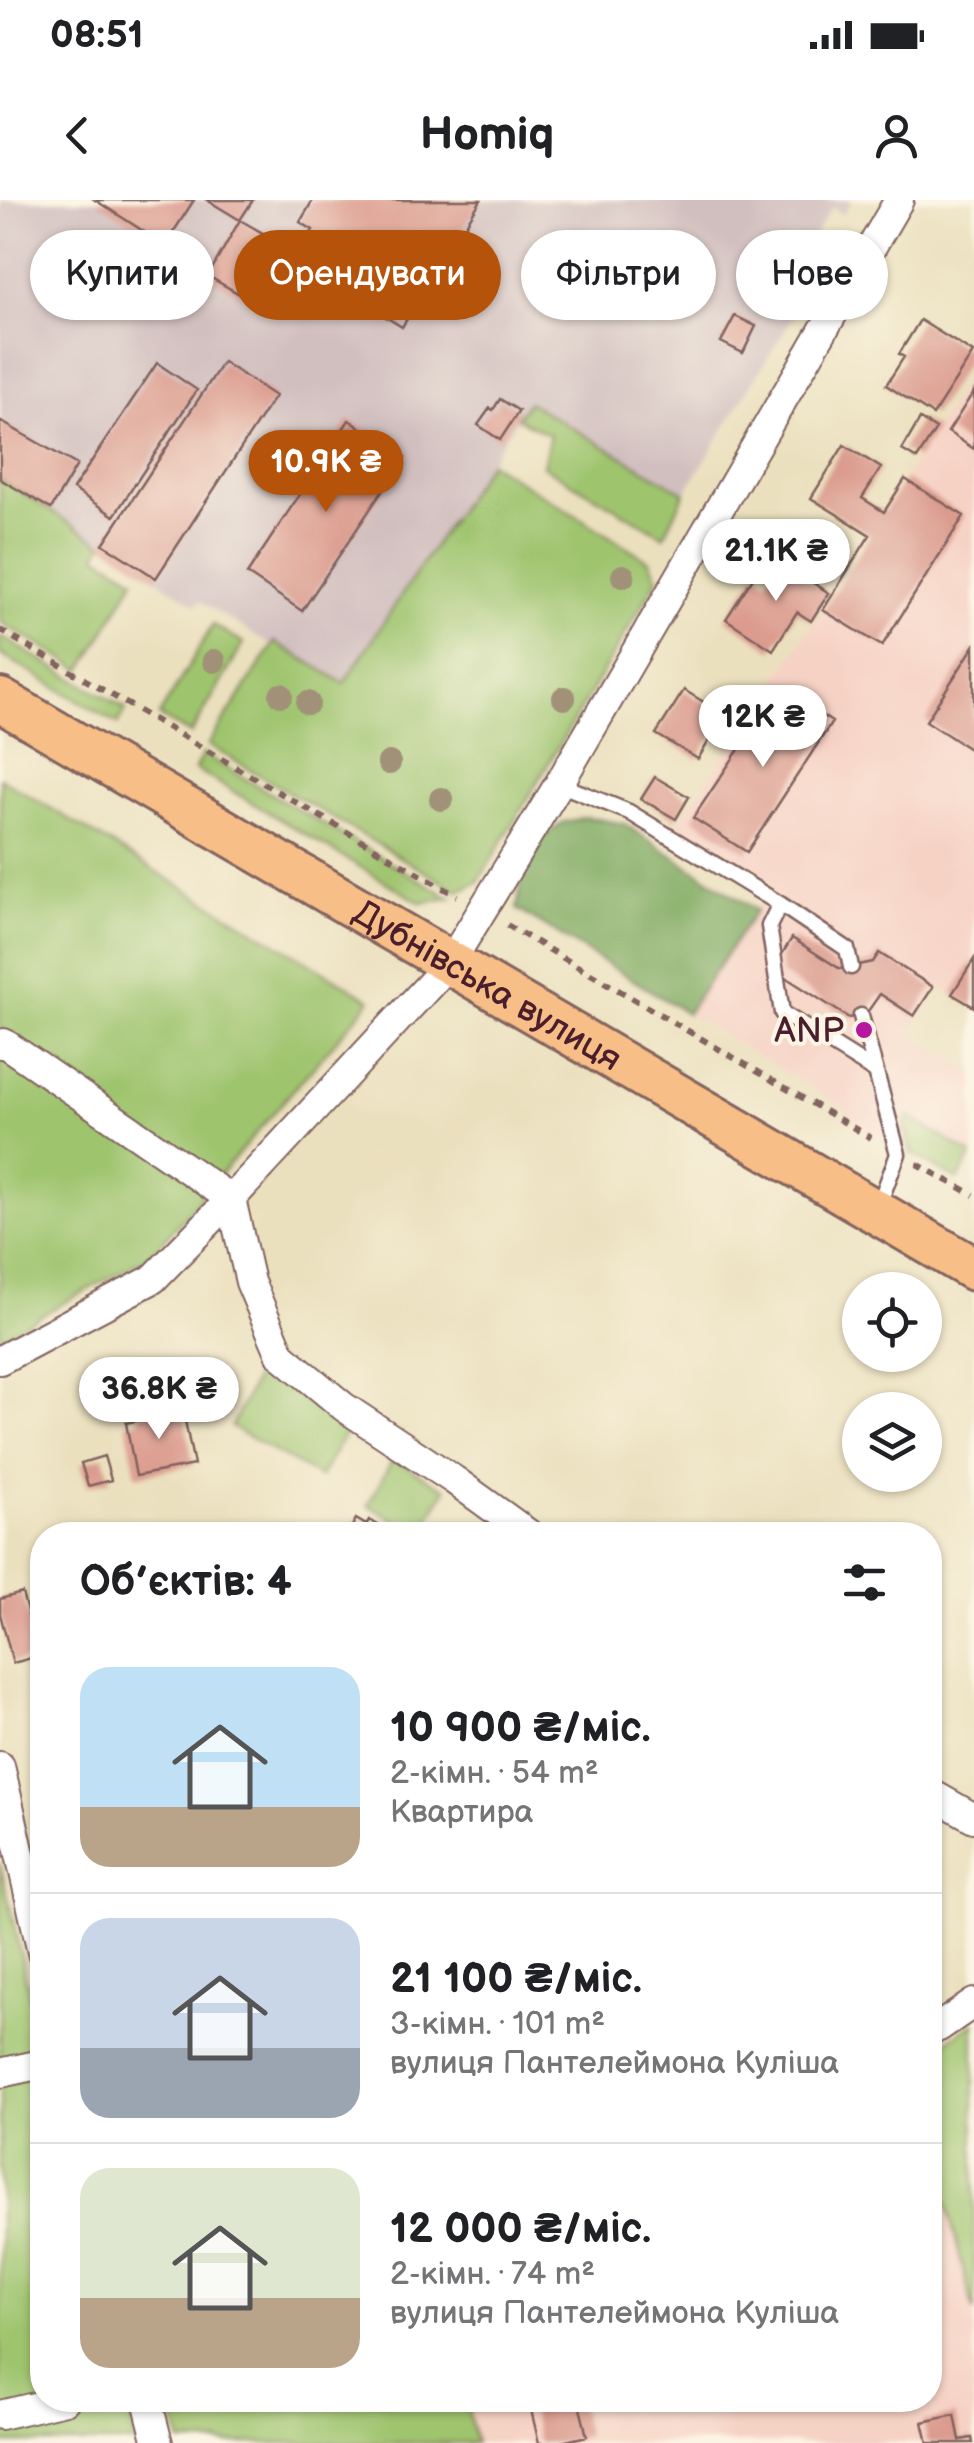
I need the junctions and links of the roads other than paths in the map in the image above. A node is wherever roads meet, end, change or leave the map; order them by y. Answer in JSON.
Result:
{"nodes":[{"id":1,"x":899,"y":200,"type":"edge"},
{"id":2,"x":0,"y":700,"type":"edge"},
{"id":3,"x":559,"y":784,"type":"junction"},
{"id":4,"x":780,"y":904,"type":"junction"},
{"id":5,"x":450,"y":962,"type":"junction"},
{"id":6,"x":851,"y":966,"type":"dead end"},
{"id":7,"x":861,"y":1016,"type":"dead end"},
{"id":8,"x":0,"y":1044,"type":"edge"},
{"id":9,"x":876,"y":1072,"type":"junction"},
{"id":10,"x":231,"y":1199,"type":"junction"},
{"id":11,"x":876,"y":1213,"type":"junction"},
{"id":12,"x":974,"y":1269,"type":"edge"},
{"id":13,"x":0,"y":1360,"type":"edge"},
{"id":14,"x":512,"y":1522,"type":"edge"},
{"id":15,"x":0,"y":1766,"type":"edge"},
{"id":16,"x":942,"y":1800,"type":"edge"},
{"id":17,"x":974,"y":1818,"type":"edge"},
{"id":18,"x":30,"y":1899,"type":"edge"},
{"id":19,"x":974,"y":2002,"type":"edge"},
{"id":20,"x":942,"y":2025,"type":"edge"},
{"id":21,"x":30,"y":2067,"type":"edge"},
{"id":22,"x":0,"y":2073,"type":"edge"},
{"id":23,"x":30,"y":2408,"type":"edge"},
{"id":24,"x":150,"y":2412,"type":"edge"},
{"id":25,"x":0,"y":2415,"type":"edge"},
{"id":26,"x":158,"y":2443,"type":"edge"}],
"edges":[{"from":1,"to":3,"type":"street"},
{"from":2,"to":5,"type":"main road","name":"Дубнівська вулиця"},
{"from":3,"to":4,"type":"lane"},
{"from":3,"to":5,"type":"street"},
{"from":4,"to":6,"type":"lane"},
{"from":4,"to":9,"type":"lane"},
{"from":5,"to":10,"type":"street"},
{"from":5,"to":11,"type":"main road","name":"Дубнівська вулиця"},
{"from":7,"to":9,"type":"lane"},
{"from":8,"to":10,"type":"street"},
{"from":9,"to":11,"type":"lane"},
{"from":10,"to":13,"type":"street"},
{"from":10,"to":14,"type":"street"},
{"from":11,"to":12,"type":"main road","name":"Дубнівська вулиця"},
{"from":15,"to":18,"type":"street"},
{"from":16,"to":17,"type":"street"},
{"from":19,"to":20,"type":"street"},
{"from":21,"to":22,"type":"street"},
{"from":23,"to":25,"type":"street"},
{"from":24,"to":26,"type":"street"}]}
